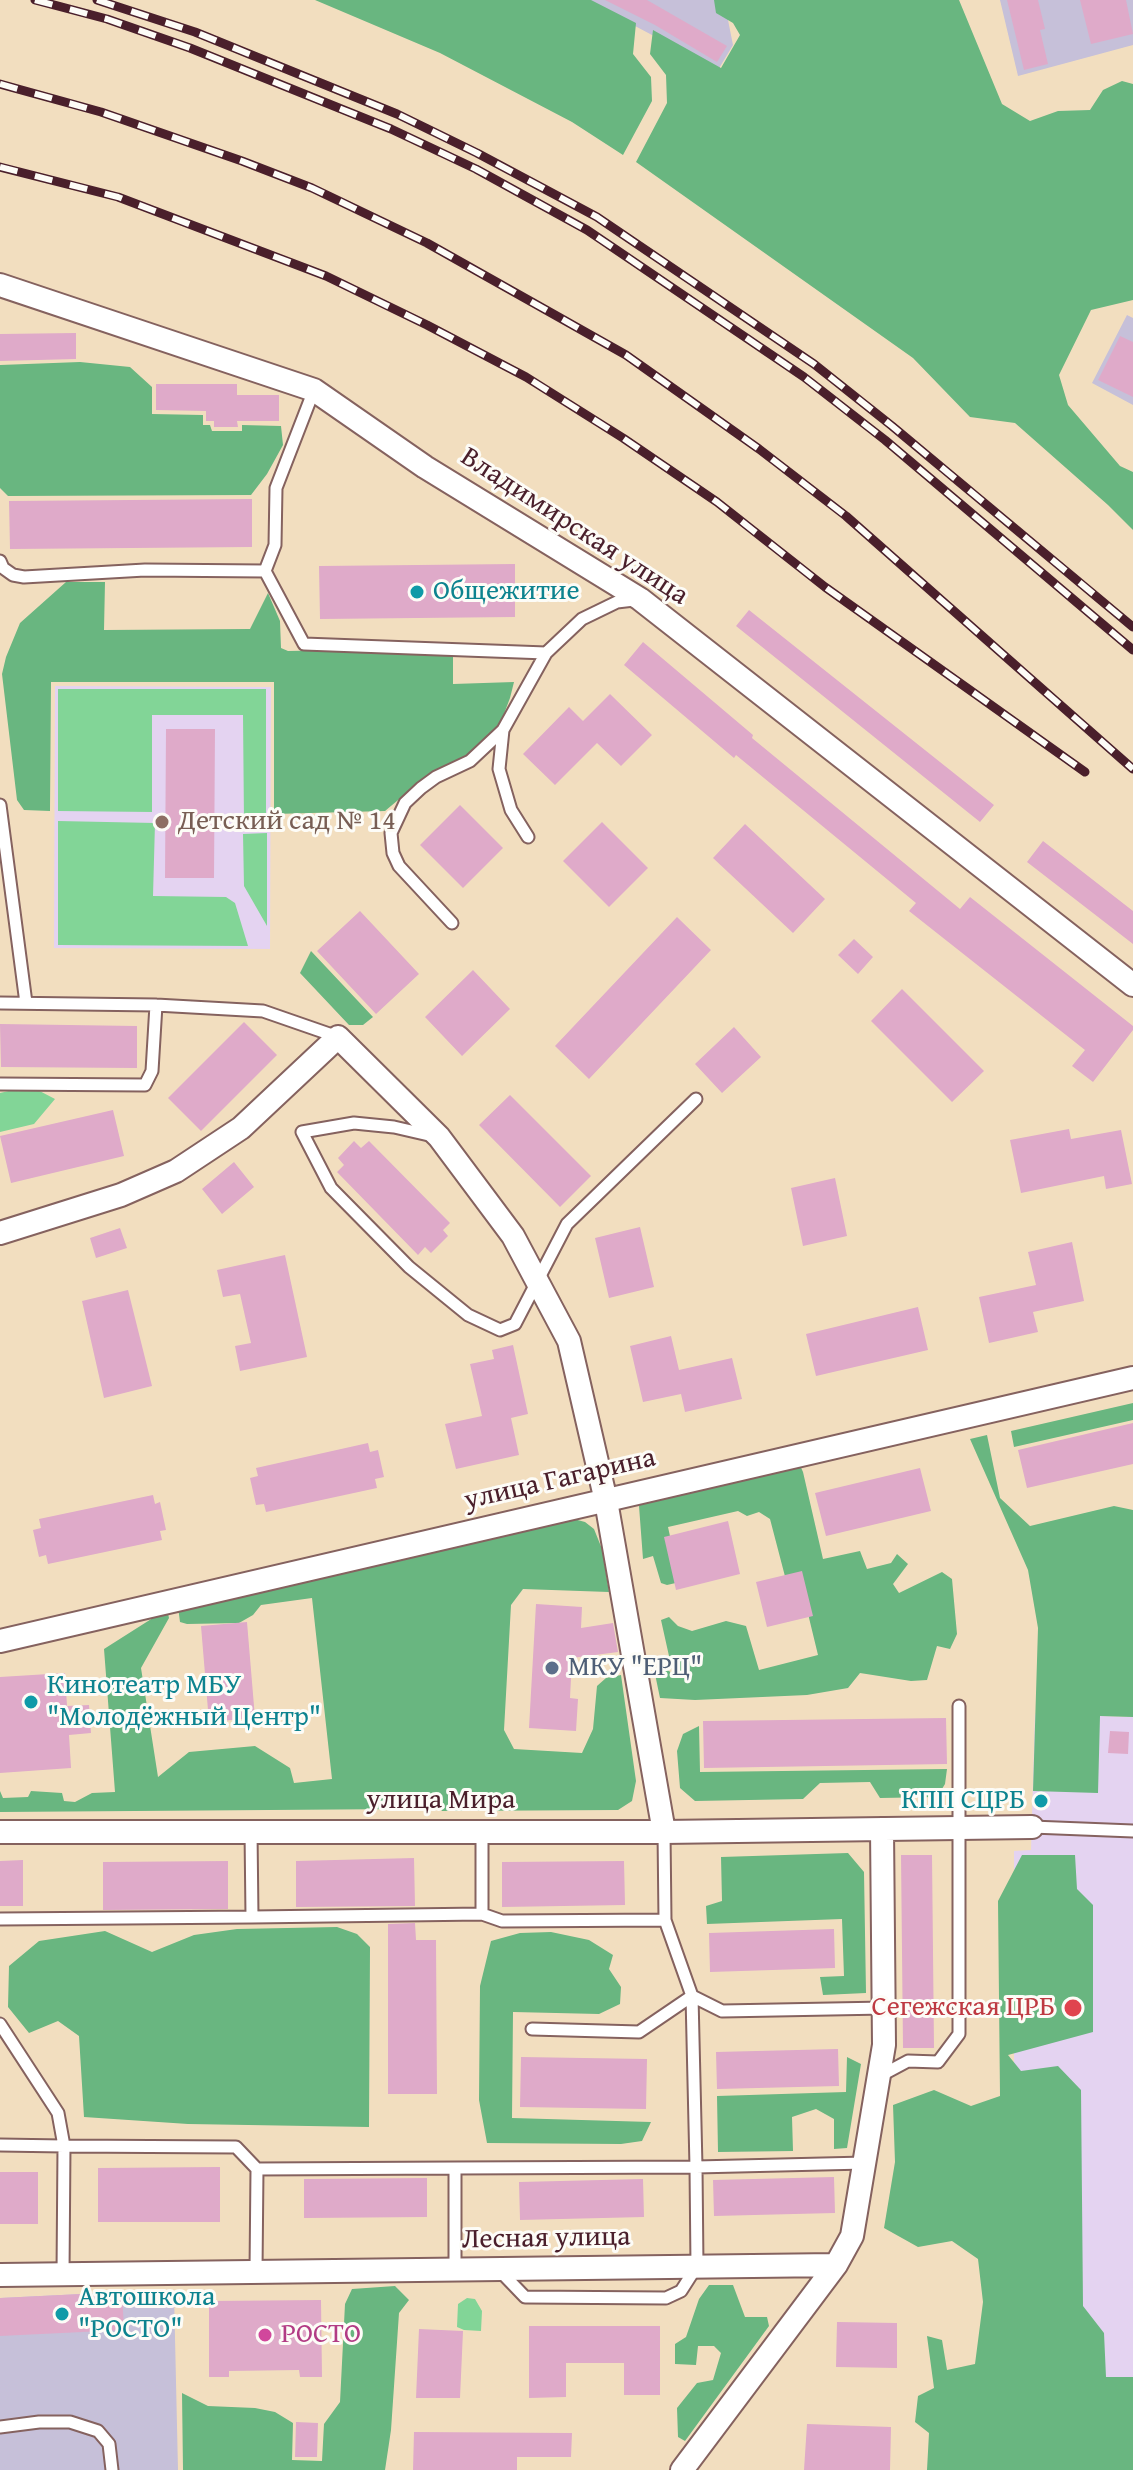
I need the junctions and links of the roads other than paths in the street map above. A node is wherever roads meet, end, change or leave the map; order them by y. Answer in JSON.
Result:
{"nodes":[{"id":1,"x":0,"y":285,"type":"edge"},
{"id":2,"x":314,"y":390,"type":"junction"},
{"id":3,"x":0,"y":561,"type":"edge"},
{"id":4,"x":265,"y":571,"type":"junction"},
{"id":5,"x":640,"y":599,"type":"junction"},
{"id":6,"x":546,"y":653,"type":"junction"},
{"id":7,"x":503,"y":730,"type":"junction"},
{"id":8,"x":0,"y":805,"type":"edge"},
{"id":9,"x":528,"y":837,"type":"dead end"},
{"id":10,"x":452,"y":923,"type":"dead end"},
{"id":11,"x":1133,"y":985,"type":"edge"},
{"id":12,"x":0,"y":1003,"type":"edge"},
{"id":13,"x":26,"y":1003,"type":"junction"},
{"id":14,"x":156,"y":1005,"type":"junction"},
{"id":15,"x":338,"y":1037,"type":"junction"},
{"id":16,"x":0,"y":1084,"type":"edge"},
{"id":17,"x":696,"y":1099,"type":"dead end"},
{"id":18,"x":439,"y":1137,"type":"junction"},
{"id":19,"x":0,"y":1233,"type":"edge"},
{"id":20,"x":536,"y":1280,"type":"junction"},
{"id":21,"x":1133,"y":1378,"type":"edge"},
{"id":22,"x":606,"y":1501,"type":"junction"},
{"id":23,"x":0,"y":1641,"type":"edge"},
{"id":24,"x":959,"y":1706,"type":"dead end"},
{"id":25,"x":1032,"y":1827,"type":"joint"},
{"id":26,"x":959,"y":1828,"type":"junction"},
{"id":27,"x":882,"y":1829,"type":"junction"},
{"id":28,"x":251,"y":1831,"type":"junction"},
{"id":29,"x":482,"y":1831,"type":"junction"},
{"id":30,"x":1133,"y":1831,"type":"edge"},
{"id":31,"x":0,"y":1832,"type":"edge"},
{"id":32,"x":664,"y":1832,"type":"junction"},
{"id":33,"x":482,"y":1914,"type":"junction"},
{"id":34,"x":252,"y":1917,"type":"junction"},
{"id":35,"x":0,"y":1919,"type":"edge"},
{"id":36,"x":665,"y":1920,"type":"junction"},
{"id":37,"x":692,"y":1996,"type":"junction"},
{"id":38,"x":885,"y":2008,"type":"junction"},
{"id":39,"x":0,"y":2024,"type":"edge"},
{"id":40,"x":532,"y":2029,"type":"dead end"},
{"id":41,"x":879,"y":2076,"type":"junction"},
{"id":42,"x":0,"y":2145,"type":"edge"},
{"id":43,"x":64,"y":2146,"type":"junction"},
{"id":44,"x":865,"y":2163,"type":"junction"},
{"id":45,"x":696,"y":2167,"type":"junction"},
{"id":46,"x":455,"y":2168,"type":"junction"},
{"id":47,"x":257,"y":2169,"type":"junction"},
{"id":48,"x":836,"y":2265,"type":"junction"},
{"id":49,"x":697,"y":2266,"type":"junction"},
{"id":50,"x":499,"y":2270,"type":"junction"},
{"id":51,"x":256,"y":2271,"type":"junction"},
{"id":52,"x":455,"y":2271,"type":"junction"},
{"id":53,"x":63,"y":2274,"type":"junction"},
{"id":54,"x":0,"y":2275,"type":"edge"},
{"id":55,"x":0,"y":2427,"type":"edge"},
{"id":56,"x":112,"y":2470,"type":"edge"},
{"id":57,"x":682,"y":2470,"type":"edge"}],
"edges":[{"from":1,"to":2,"type":"street","name":"Владимирская улица"},
{"from":2,"to":4,"type":"lane"},
{"from":2,"to":5,"type":"street","name":"Владимирская улица"},
{"from":3,"to":4,"type":"lane"},
{"from":4,"to":6,"type":"lane"},
{"from":5,"to":6,"type":"lane"},
{"from":5,"to":11,"type":"street","name":"Владимирская улица"},
{"from":6,"to":7,"type":"lane"},
{"from":7,"to":9,"type":"lane"},
{"from":7,"to":10,"type":"lane"},
{"from":8,"to":13,"type":"lane"},
{"from":12,"to":13,"type":"lane"},
{"from":13,"to":14,"type":"lane"},
{"from":14,"to":15,"type":"lane"},
{"from":14,"to":16,"type":"lane"},
{"from":15,"to":18,"type":"street"},
{"from":15,"to":19,"type":"street"},
{"from":17,"to":20,"type":"lane"},
{"from":18,"to":20,"type":"street"},
{"from":18,"to":20,"type":"lane"},
{"from":20,"to":22,"type":"street"},
{"from":21,"to":22,"type":"street","name":"улица Гагарина"},
{"from":22,"to":23,"type":"street","name":"улица Гагарина"},
{"from":22,"to":32,"type":"street"},
{"from":24,"to":26,"type":"lane"},
{"from":25,"to":26,"type":"street","name":"улица Мира"},
{"from":25,"to":30,"type":"lane"},
{"from":26,"to":27,"type":"street","name":"улица Мира"},
{"from":26,"to":41,"type":"lane"},
{"from":27,"to":32,"type":"street","name":"улица Мира"},
{"from":27,"to":38,"type":"street"},
{"from":28,"to":29,"type":"street","name":"улица Мира"},
{"from":28,"to":31,"type":"street","name":"улица Мира"},
{"from":28,"to":34,"type":"lane"},
{"from":29,"to":32,"type":"street","name":"улица Мира"},
{"from":29,"to":33,"type":"lane"},
{"from":32,"to":36,"type":"lane"},
{"from":33,"to":34,"type":"lane"},
{"from":33,"to":36,"type":"lane"},
{"from":34,"to":35,"type":"lane"},
{"from":36,"to":37,"type":"lane"},
{"from":37,"to":38,"type":"lane"},
{"from":37,"to":40,"type":"lane"},
{"from":37,"to":45,"type":"lane"},
{"from":38,"to":41,"type":"street"},
{"from":39,"to":43,"type":"lane"},
{"from":41,"to":44,"type":"street"},
{"from":42,"to":43,"type":"lane"},
{"from":43,"to":47,"type":"lane"},
{"from":43,"to":53,"type":"lane"},
{"from":44,"to":45,"type":"lane"},
{"from":44,"to":48,"type":"street"},
{"from":45,"to":46,"type":"lane"},
{"from":45,"to":49,"type":"lane"},
{"from":46,"to":47,"type":"lane"},
{"from":46,"to":52,"type":"lane"},
{"from":47,"to":51,"type":"lane"},
{"from":48,"to":49,"type":"street","name":"Лесная улица"},
{"from":48,"to":57,"type":"street"},
{"from":49,"to":50,"type":"street","name":"Лесная улица"},
{"from":49,"to":50,"type":"lane"},
{"from":50,"to":52,"type":"street","name":"Лесная улица"},
{"from":51,"to":52,"type":"street","name":"Лесная улица"},
{"from":51,"to":53,"type":"street","name":"Лесная улица"},
{"from":53,"to":54,"type":"street","name":"Лесная улица"},
{"from":55,"to":56,"type":"lane"}]}
